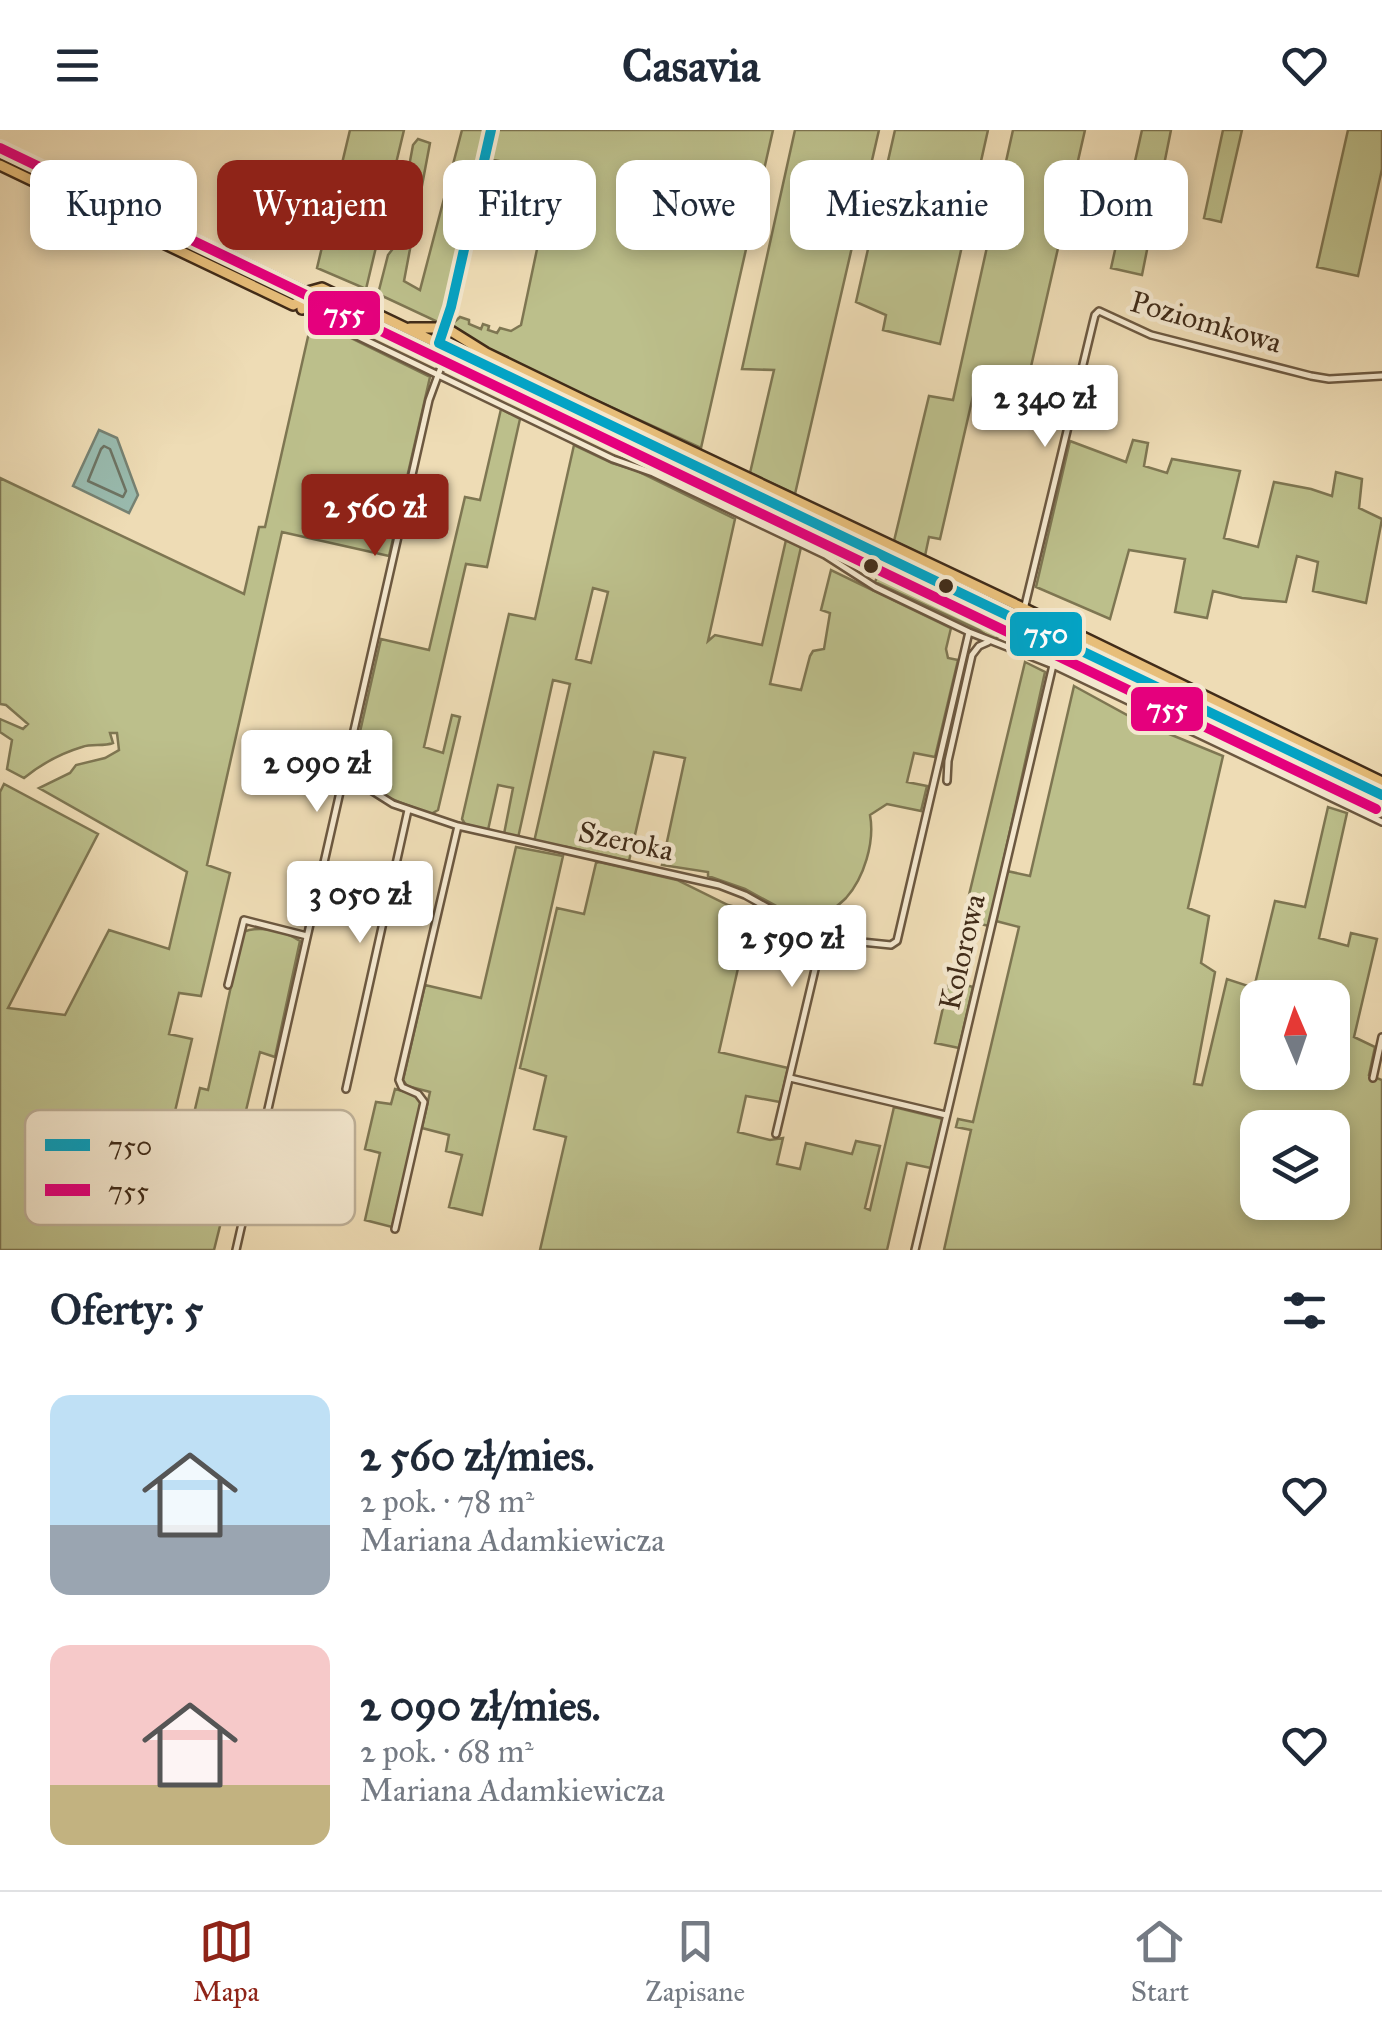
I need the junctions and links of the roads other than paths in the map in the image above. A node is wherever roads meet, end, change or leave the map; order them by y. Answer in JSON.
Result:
{"nodes":[{"id":1,"x":491,"y":130,"type":"edge"},
{"id":2,"x":0,"y":147,"type":"edge"},
{"id":3,"x":0,"y":165,"type":"edge"},
{"id":4,"x":198,"y":242,"type":"junction"},
{"id":5,"x":205,"y":263,"type":"junction"},
{"id":6,"x":311,"y":296,"type":"junction"},
{"id":7,"x":298,"y":307,"type":"junction"},
{"id":8,"x":408,"y":328,"type":"junction"},
{"id":9,"x":446,"y":328,"type":"junction"},
{"id":10,"x":439,"y":343,"type":"junction"},
{"id":11,"x":426,"y":350,"type":"junction"},
{"id":12,"x":465,"y":356,"type":"junction"},
{"id":13,"x":444,"y":359,"type":"junction"},
{"id":14,"x":437,"y":374,"type":"junction"},
{"id":15,"x":1382,"y":376,"type":"edge"},
{"id":16,"x":1026,"y":609,"type":"junction"},
{"id":17,"x":1020,"y":622,"type":"junction"},
{"id":18,"x":969,"y":632,"type":"junction"},
{"id":19,"x":1016,"y":634,"type":"dead end"},
{"id":20,"x":991,"y":642,"type":"junction"},
{"id":21,"x":1009,"y":648,"type":"junction"},
{"id":22,"x":1053,"y":665,"type":"junction"},
{"id":23,"x":344,"y":773,"type":"junction"},
{"id":24,"x":947,"y":781,"type":"dead end"},
{"id":25,"x":1382,"y":782,"type":"edge"},
{"id":26,"x":1382,"y":795,"type":"edge"},
{"id":27,"x":408,"y":810,"type":"junction"},
{"id":28,"x":1382,"y":822,"type":"edge"},
{"id":29,"x":458,"y":826,"type":"junction"},
{"id":30,"x":308,"y":936,"type":"junction"},
{"id":31,"x":825,"y":939,"type":"junction"},
{"id":32,"x":228,"y":985,"type":"dead end"},
{"id":33,"x":1382,"y":1037,"type":"edge"},
{"id":34,"x":790,"y":1078,"type":"junction"},
{"id":35,"x":1372,"y":1078,"type":"dead end"},
{"id":36,"x":346,"y":1089,"type":"dead end"},
{"id":37,"x":268,"y":1110,"type":"edge"},
{"id":38,"x":946,"y":1115,"type":"junction"},
{"id":39,"x":776,"y":1134,"type":"dead end"},
{"id":40,"x":242,"y":1225,"type":"edge"},
{"id":41,"x":395,"y":1229,"type":"dead end"},
{"id":42,"x":236,"y":1250,"type":"edge"},
{"id":43,"x":915,"y":1250,"type":"edge"}],
"edges":[{"from":1,"to":9,"type":"street"},
{"from":2,"to":4,"type":"highway"},
{"from":3,"to":5,"type":"highway"},
{"from":4,"to":5,"type":"highway"},
{"from":4,"to":6,"type":"highway"},
{"from":5,"to":7,"type":"highway"},
{"from":6,"to":7,"type":"highway"},
{"from":6,"to":8,"type":"highway"},
{"from":6,"to":11,"type":"highway"},
{"from":7,"to":14,"type":"street"},
{"from":8,"to":9,"type":"highway"},
{"from":8,"to":10,"type":"highway"},
{"from":9,"to":10,"type":"street"},
{"from":9,"to":16,"type":"highway"},
{"from":10,"to":11,"type":"street"},
{"from":10,"to":12,"type":"highway"},
{"from":11,"to":13,"type":"highway"},
{"from":12,"to":13,"type":"highway"},
{"from":12,"to":17,"type":"highway"},
{"from":13,"to":14,"type":"street"},
{"from":14,"to":18,"type":"street"},
{"from":14,"to":23,"type":"street"},
{"from":15,"to":16,"type":"street","name":"Poziomkowa"},
{"from":16,"to":17,"type":"street","name":"Poziomkowa"},
{"from":16,"to":25,"type":"highway"},
{"from":17,"to":26,"type":"highway"},
{"from":18,"to":20,"type":"street"},
{"from":18,"to":31,"type":"street"},
{"from":19,"to":21,"type":"street"},
{"from":20,"to":21,"type":"street"},
{"from":20,"to":24,"type":"street"},
{"from":21,"to":22,"type":"street"},
{"from":22,"to":28,"type":"street"},
{"from":22,"to":38,"type":"street","name":"Kolorowa"},
{"from":23,"to":27,"type":"street","name":"Szeroka"},
{"from":23,"to":30,"type":"street"},
{"from":27,"to":29,"type":"street","name":"Szeroka"},
{"from":27,"to":36,"type":"street"},
{"from":29,"to":31,"type":"street","name":"Szeroka"},
{"from":29,"to":41,"type":"street"},
{"from":30,"to":32,"type":"street"},
{"from":30,"to":37,"type":"street"},
{"from":31,"to":34,"type":"street"},
{"from":33,"to":35,"type":"street"},
{"from":34,"to":38,"type":"street"},
{"from":34,"to":39,"type":"street"},
{"from":38,"to":43,"type":"street","name":"Kolorowa"},
{"from":40,"to":42,"type":"street"}]}
